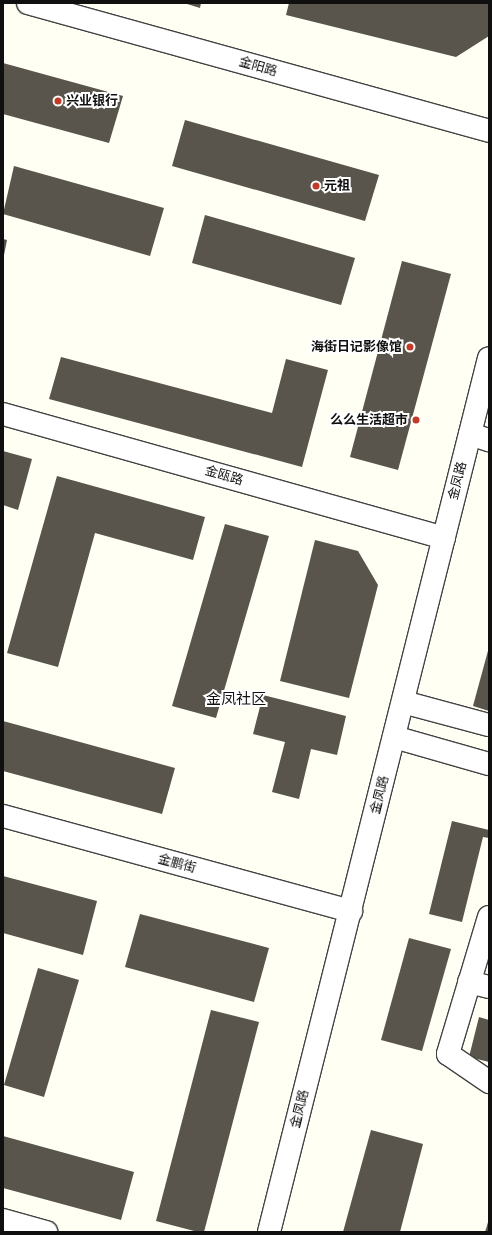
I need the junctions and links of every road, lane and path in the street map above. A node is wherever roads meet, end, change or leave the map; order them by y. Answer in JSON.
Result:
{"nodes":[{"id":1,"x":28,"y":3,"type":"edge"},
{"id":2,"x":489,"y":131,"type":"edge"},
{"id":3,"x":489,"y":358,"type":"edge"},
{"id":4,"x":3,"y":414,"type":"edge"},
{"id":5,"x":480,"y":437,"type":"edge"},
{"id":6,"x":444,"y":538,"type":"junction"},
{"id":7,"x":403,"y":702,"type":"junction"},
{"id":8,"x":489,"y":725,"type":"edge"},
{"id":9,"x":394,"y":738,"type":"junction"},
{"id":10,"x":489,"y":764,"type":"edge"},
{"id":11,"x":3,"y":816,"type":"edge"},
{"id":12,"x":351,"y":911,"type":"junction"},
{"id":13,"x":489,"y":917,"type":"edge"},
{"id":14,"x":479,"y":984,"type":"edge"},
{"id":15,"x":489,"y":1082,"type":"edge"},
{"id":16,"x":3,"y":1220,"type":"edge"},
{"id":17,"x":46,"y":1232,"type":"edge"},
{"id":18,"x":269,"y":1232,"type":"edge"}],
"edges":[{"from":1,"to":2,"type":"street","name":"金阳路"},
{"from":3,"to":5,"type":"street","name":"金凤路"},
{"from":4,"to":6,"type":"street","name":"金瓯路"},
{"from":5,"to":6,"type":"street","name":"金凤路"},
{"from":6,"to":7,"type":"street","name":"金凤路"},
{"from":7,"to":8,"type":"street"},
{"from":7,"to":9,"type":"street","name":"金凤路"},
{"from":9,"to":10,"type":"street"},
{"from":9,"to":12,"type":"street","name":"金凤路"},
{"from":11,"to":12,"type":"street","name":"金鹏街"},
{"from":12,"to":18,"type":"street","name":"金凤路"},
{"from":13,"to":14,"type":"street"},
{"from":14,"to":15,"type":"street"},
{"from":16,"to":17,"type":"street"}]}
